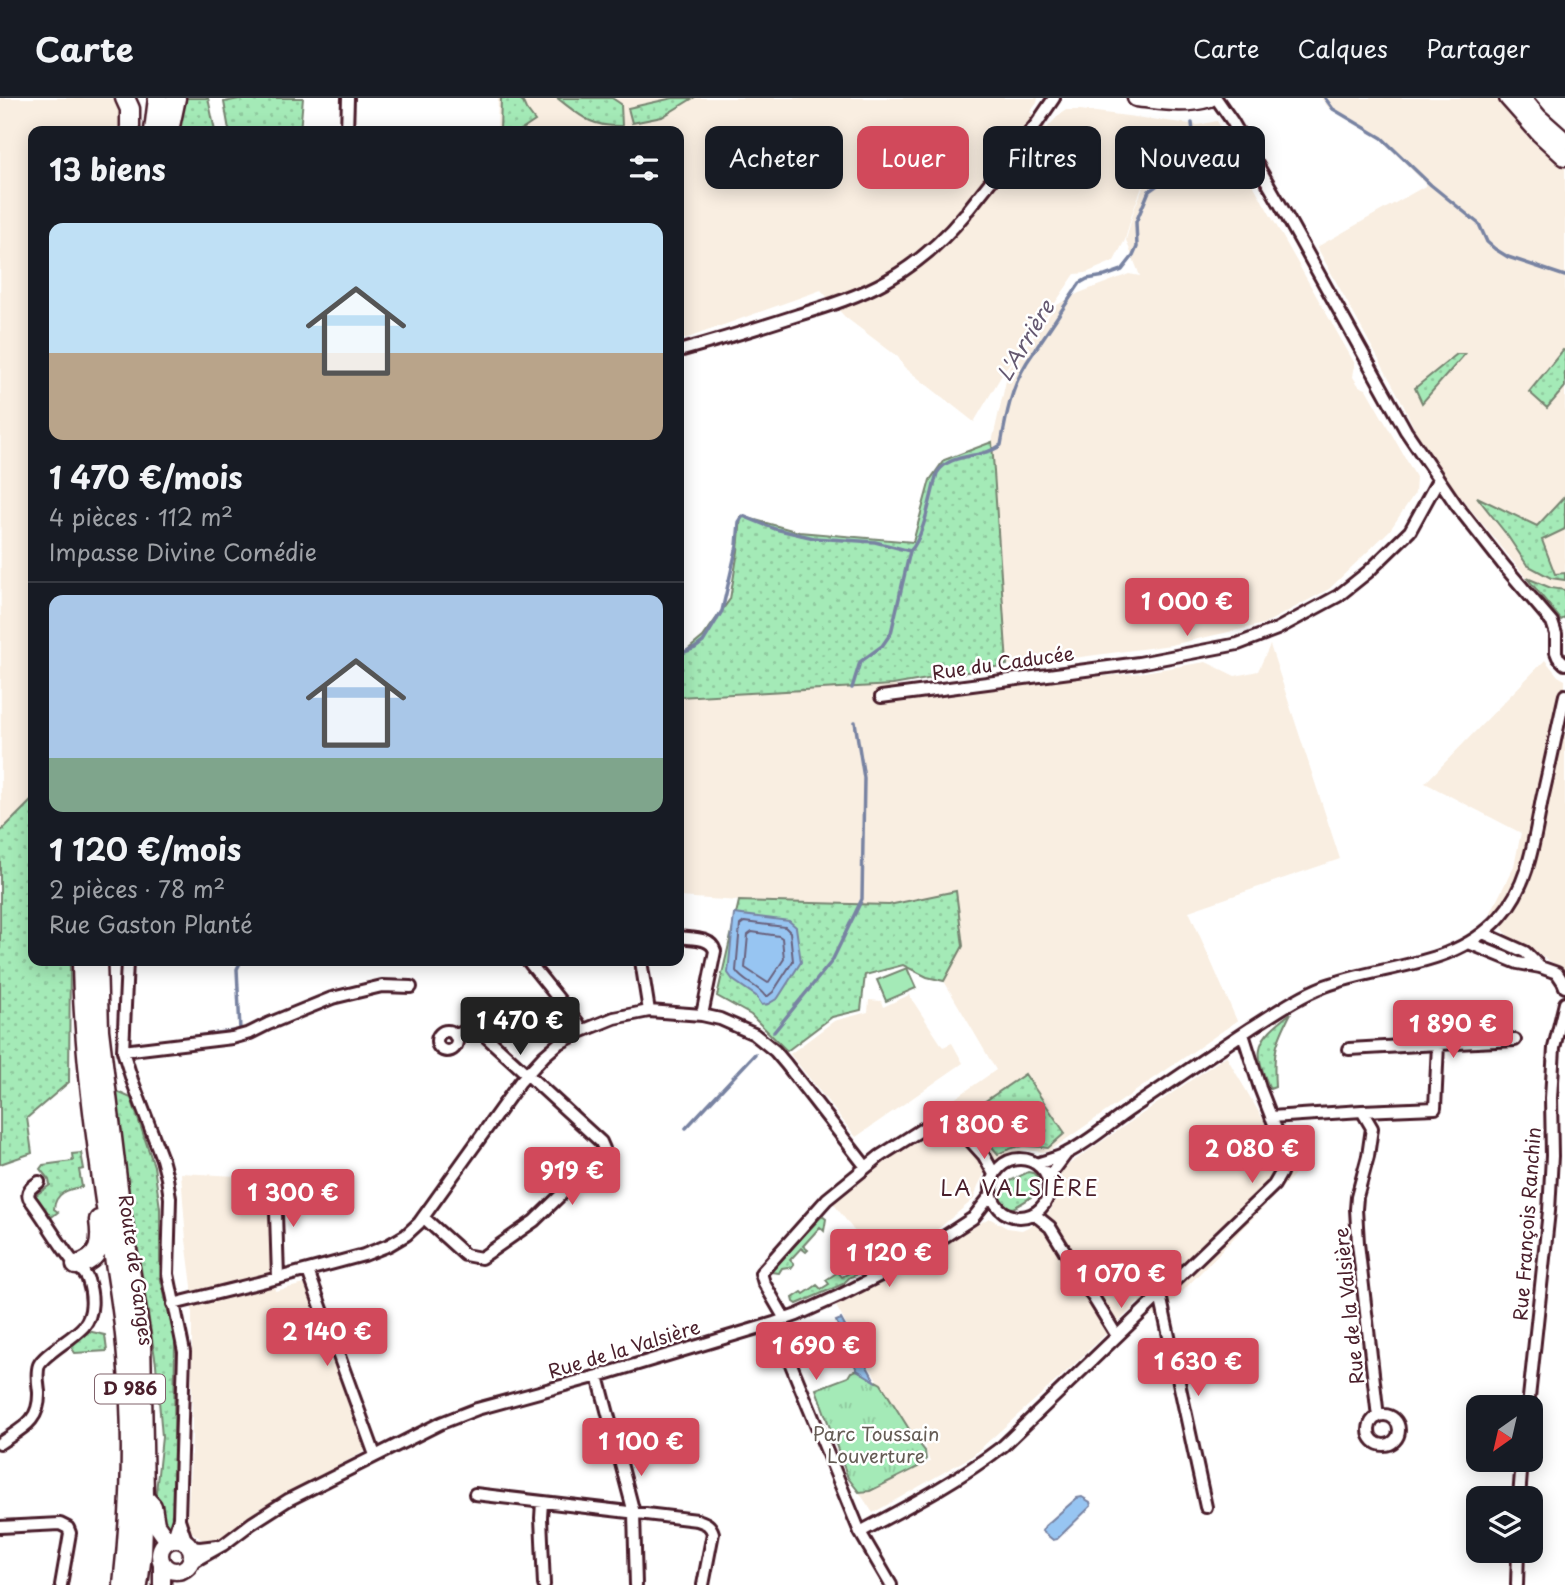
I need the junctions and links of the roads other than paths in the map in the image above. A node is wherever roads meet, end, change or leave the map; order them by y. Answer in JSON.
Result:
{"nodes":[{"id":1,"x":125,"y":98,"type":"edge"},
{"id":2,"x":141,"y":98,"type":"edge"},
{"id":3,"x":158,"y":98,"type":"edge"},
{"id":4,"x":176,"y":98,"type":"edge"},
{"id":5,"x":348,"y":98,"type":"edge"},
{"id":6,"x":1054,"y":98,"type":"edge"},
{"id":7,"x":1136,"y":98,"type":"edge"},
{"id":8,"x":1213,"y":98,"type":"edge"},
{"id":9,"x":1508,"y":98,"type":"edge"},
{"id":10,"x":1522,"y":98,"type":"edge"},
{"id":11,"x":130,"y":126,"type":"edge"},
{"id":12,"x":138,"y":126,"type":"edge"},
{"id":13,"x":155,"y":126,"type":"edge"},
{"id":14,"x":170,"y":126,"type":"edge"},
{"id":15,"x":347,"y":126,"type":"edge"},
{"id":16,"x":1565,"y":141,"type":"edge"},
{"id":17,"x":1565,"y":156,"type":"edge"},
{"id":18,"x":684,"y":349,"type":"edge"},
{"id":19,"x":1438,"y":480,"type":"junction"},
{"id":20,"x":1552,"y":622,"type":"junction"},
{"id":21,"x":1565,"y":629,"type":"edge"},
{"id":22,"x":1556,"y":642,"type":"junction"},
{"id":23,"x":1564,"y":666,"type":"edge"},
{"id":24,"x":1565,"y":695,"type":"edge"},
{"id":25,"x":881,"y":697,"type":"dead end"},
{"id":26,"x":1483,"y":933,"type":"junction"},
{"id":27,"x":684,"y":938,"type":"edge"},
{"id":28,"x":1469,"y":943,"type":"junction"},
{"id":29,"x":82,"y":966,"type":"edge"},
{"id":30,"x":97,"y":966,"type":"edge"},
{"id":31,"x":127,"y":966,"type":"edge"},
{"id":32,"x":532,"y":966,"type":"edge"},
{"id":33,"x":642,"y":966,"type":"edge"},
{"id":34,"x":1540,"y":967,"type":"junction"},
{"id":35,"x":411,"y":987,"type":"dead end"},
{"id":36,"x":1565,"y":987,"type":"edge"},
{"id":37,"x":1565,"y":1003,"type":"edge"},
{"id":38,"x":649,"y":1011,"type":"junction"},
{"id":39,"x":702,"y":1015,"type":"junction"},
{"id":40,"x":582,"y":1031,"type":"junction"},
{"id":41,"x":1242,"y":1034,"type":"junction"},
{"id":42,"x":455,"y":1036,"type":"dead end"},
{"id":43,"x":1515,"y":1040,"type":"dead end"},
{"id":44,"x":1438,"y":1044,"type":"junction"},
{"id":45,"x":1349,"y":1049,"type":"dead end"},
{"id":46,"x":123,"y":1051,"type":"junction"},
{"id":47,"x":526,"y":1074,"type":"junction"},
{"id":48,"x":1362,"y":1111,"type":"junction"},
{"id":49,"x":1271,"y":1116,"type":"junction"},
{"id":50,"x":1066,"y":1154,"type":"junction"},
{"id":51,"x":984,"y":1156,"type":"junction"},
{"id":52,"x":1003,"y":1164,"type":"junction"},
{"id":53,"x":1037,"y":1164,"type":"junction"},
{"id":54,"x":866,"y":1167,"type":"junction"},
{"id":55,"x":994,"y":1174,"type":"junction"},
{"id":56,"x":1048,"y":1178,"type":"junction"},
{"id":57,"x":275,"y":1180,"type":"dead end"},
{"id":58,"x":39,"y":1182,"type":"dead end"},
{"id":59,"x":104,"y":1194,"type":"junction"},
{"id":60,"x":992,"y":1195,"type":"junction"},
{"id":61,"x":1045,"y":1203,"type":"junction"},
{"id":62,"x":1002,"y":1211,"type":"junction"},
{"id":63,"x":1034,"y":1214,"type":"junction"},
{"id":64,"x":424,"y":1217,"type":"junction"},
{"id":65,"x":973,"y":1218,"type":"junction"},
{"id":66,"x":1050,"y":1227,"type":"junction"},
{"id":67,"x":76,"y":1265,"type":"junction"},
{"id":68,"x":308,"y":1270,"type":"junction"},
{"id":69,"x":278,"y":1278,"type":"junction"},
{"id":70,"x":1160,"y":1295,"type":"junction"},
{"id":71,"x":173,"y":1304,"type":"junction"},
{"id":72,"x":780,"y":1321,"type":"junction"},
{"id":73,"x":1117,"y":1336,"type":"junction"},
{"id":74,"x":598,"y":1376,"type":"junction"},
{"id":75,"x":1529,"y":1395,"type":"edge"},
{"id":76,"x":1378,"y":1417,"type":"dead end"},
{"id":77,"x":0,"y":1443,"type":"edge"},
{"id":78,"x":375,"y":1455,"type":"junction"},
{"id":79,"x":475,"y":1494,"type":"dead end"},
{"id":80,"x":144,"y":1496,"type":"junction"},
{"id":81,"x":542,"y":1502,"type":"junction"},
{"id":82,"x":1206,"y":1507,"type":"dead end"},
{"id":83,"x":634,"y":1513,"type":"junction"},
{"id":84,"x":0,"y":1527,"type":"edge"},
{"id":85,"x":860,"y":1532,"type":"junction"},
{"id":86,"x":180,"y":1556,"type":"edge"},
{"id":87,"x":1518,"y":1563,"type":"edge"},
{"id":88,"x":162,"y":1564,"type":"junction"},
{"id":89,"x":61,"y":1585,"type":"edge"},
{"id":90,"x":123,"y":1585,"type":"edge"},
{"id":91,"x":138,"y":1585,"type":"edge"},
{"id":92,"x":162,"y":1585,"type":"edge"},
{"id":93,"x":544,"y":1585,"type":"edge"},
{"id":94,"x":636,"y":1585,"type":"edge"},
{"id":95,"x":703,"y":1585,"type":"edge"},
{"id":96,"x":891,"y":1585,"type":"edge"},
{"id":97,"x":1517,"y":1585,"type":"edge"}],
"edges":[{"from":1,"to":11,"type":"main road"},
{"from":2,"to":12,"type":"main road"},
{"from":3,"to":13,"type":"main road"},
{"from":4,"to":14,"type":"main road"},
{"from":5,"to":15,"type":"street"},
{"from":6,"to":18,"type":"street"},
{"from":7,"to":8,"type":"main road"},
{"from":8,"to":19,"type":"street"},
{"from":9,"to":17,"type":"main road"},
{"from":10,"to":16,"type":"main road"},
{"from":19,"to":20,"type":"street"},
{"from":19,"to":25,"type":"street","name":"Rue du Caducée"},
{"from":20,"to":21,"type":"street"},
{"from":20,"to":22,"type":"street"},
{"from":21,"to":22,"type":"street"},
{"from":22,"to":23,"type":"street"},
{"from":24,"to":26,"type":"street"},
{"from":26,"to":28,"type":"street"},
{"from":26,"to":34,"type":"street"},
{"from":27,"to":39,"type":"street"},
{"from":28,"to":34,"type":"street"},
{"from":28,"to":41,"type":"street"},
{"from":29,"to":59,"type":"main road","name":"Route de Ganges","number":"D 986"},
{"from":30,"to":80,"type":"main road","name":"Route de Ganges","number":"D 986"},
{"from":31,"to":46,"type":"street"},
{"from":32,"to":40,"type":"street"},
{"from":33,"to":38,"type":"street"},
{"from":34,"to":36,"type":"street"},
{"from":35,"to":46,"type":"street"},
{"from":37,"to":75,"type":"street","name":"Rue François Ranchin"},
{"from":38,"to":39,"type":"street"},
{"from":38,"to":40,"type":"street"},
{"from":39,"to":54,"type":"street"},
{"from":40,"to":47,"type":"street"},
{"from":41,"to":49,"type":"street"},
{"from":41,"to":50,"type":"street"},
{"from":42,"to":47,"type":"street"},
{"from":43,"to":44,"type":"street"},
{"from":44,"to":45,"type":"street"},
{"from":44,"to":48,"type":"street"},
{"from":46,"to":71,"type":"street"},
{"from":47,"to":64,"type":"street"},
{"from":47,"to":64,"type":"street"},
{"from":48,"to":49,"type":"street"},
{"from":48,"to":76,"type":"street","name":"Rue de la Valsière"},
{"from":49,"to":70,"type":"street"},
{"from":50,"to":53,"type":"street"},
{"from":50,"to":56,"type":"street"},
{"from":51,"to":52,"type":"street"},
{"from":51,"to":54,"type":"street"},
{"from":51,"to":55,"type":"street"},
{"from":52,"to":53,"type":"street"},
{"from":52,"to":55,"type":"street"},
{"from":53,"to":56,"type":"street"},
{"from":54,"to":72,"type":"street"},
{"from":55,"to":60,"type":"street"},
{"from":56,"to":61,"type":"street"},
{"from":57,"to":69,"type":"street"},
{"from":58,"to":67,"type":"street"},
{"from":59,"to":67,"type":"main road"},
{"from":59,"to":90,"type":"main road","name":"Route de Ganges","number":"D 986"},
{"from":60,"to":62,"type":"street"},
{"from":60,"to":65,"type":"street"},
{"from":61,"to":63,"type":"street"},
{"from":61,"to":66,"type":"street"},
{"from":62,"to":63,"type":"street"},
{"from":62,"to":65,"type":"street"},
{"from":63,"to":66,"type":"street"},
{"from":64,"to":68,"type":"street"},
{"from":65,"to":72,"type":"street","name":"Rue de la Valsière"},
{"from":66,"to":73,"type":"street"},
{"from":67,"to":77,"type":"street"},
{"from":68,"to":69,"type":"street"},
{"from":68,"to":78,"type":"street"},
{"from":69,"to":71,"type":"street"},
{"from":70,"to":73,"type":"street"},
{"from":70,"to":82,"type":"street"},
{"from":71,"to":86,"type":"street"},
{"from":72,"to":74,"type":"street","name":"Rue de la Valsière"},
{"from":72,"to":85,"type":"street"},
{"from":73,"to":85,"type":"street"},
{"from":74,"to":78,"type":"street","name":"Rue de la Valsière"},
{"from":74,"to":83,"type":"street"},
{"from":78,"to":86,"type":"street","name":"Rue de la Valsière"},
{"from":79,"to":81,"type":"street"},
{"from":80,"to":86,"type":"main road"},
{"from":80,"to":91,"type":"main road","name":"Route de Ganges","number":"D 986"},
{"from":81,"to":83,"type":"street"},
{"from":81,"to":93,"type":"street"},
{"from":83,"to":94,"type":"street"},
{"from":83,"to":95,"type":"street"},
{"from":84,"to":89,"type":"street"},
{"from":85,"to":96,"type":"street"},
{"from":86,"to":88,"type":"main road"},
{"from":86,"to":88,"type":"main road"},
{"from":87,"to":97,"type":"street"},
{"from":88,"to":92,"type":"main road"}]}
